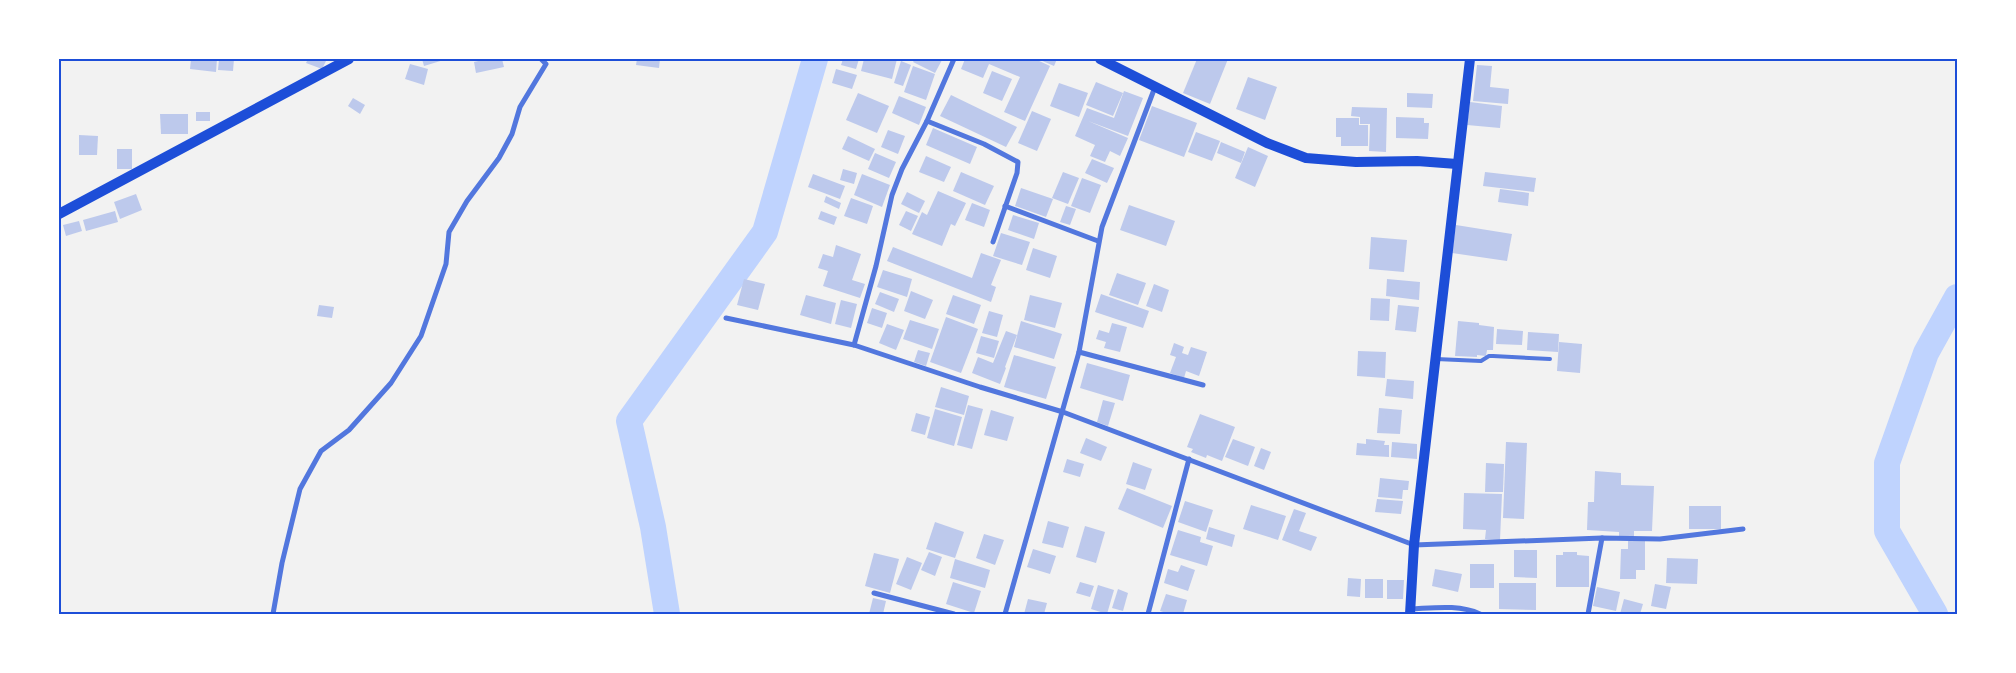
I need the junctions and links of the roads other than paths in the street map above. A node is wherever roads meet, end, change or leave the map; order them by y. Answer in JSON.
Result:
{"nodes":[{"id":1,"x":349,"y":59,"type":"edge"},
{"id":2,"x":541,"y":59,"type":"edge"},
{"id":3,"x":954,"y":59,"type":"edge"},
{"id":4,"x":1100,"y":59,"type":"edge"},
{"id":5,"x":1470,"y":59,"type":"edge"},
{"id":6,"x":1155,"y":86,"type":"junction"},
{"id":7,"x":927,"y":121,"type":"junction"},
{"id":8,"x":1457,"y":164,"type":"junction"},
{"id":9,"x":1005,"y":206,"type":"junction"},
{"id":10,"x":59,"y":214,"type":"edge"},
{"id":11,"x":1098,"y":241,"type":"junction"},
{"id":12,"x":993,"y":242,"type":"dead end"},
{"id":13,"x":726,"y":318,"type":"dead end"},
{"id":14,"x":854,"y":345,"type":"junction"},
{"id":15,"x":1079,"y":352,"type":"junction"},
{"id":16,"x":1436,"y":359,"type":"junction"},
{"id":17,"x":1550,"y":359,"type":"dead end"},
{"id":18,"x":1203,"y":385,"type":"dead end"},
{"id":19,"x":1064,"y":412,"type":"junction"},
{"id":20,"x":1189,"y":459,"type":"junction"},
{"id":21,"x":1743,"y":529,"type":"dead end"},
{"id":22,"x":1602,"y":538,"type":"junction"},
{"id":23,"x":1414,"y":545,"type":"junction"},
{"id":24,"x":874,"y":593,"type":"dead end"},
{"id":25,"x":1410,"y":612,"type":"edge"},
{"id":26,"x":273,"y":614,"type":"edge"},
{"id":27,"x":954,"y":614,"type":"edge"},
{"id":28,"x":1006,"y":614,"type":"edge"},
{"id":29,"x":1148,"y":614,"type":"edge"},
{"id":30,"x":1480,"y":614,"type":"edge"},
{"id":31,"x":1588,"y":614,"type":"edge"}],
"edges":[{"from":1,"to":10,"type":"main road"},
{"from":2,"to":26,"type":"street"},
{"from":3,"to":7,"type":"street"},
{"from":4,"to":6,"type":"main road"},
{"from":5,"to":8,"type":"main road"},
{"from":6,"to":8,"type":"main road"},
{"from":6,"to":11,"type":"street"},
{"from":7,"to":9,"type":"street"},
{"from":7,"to":14,"type":"street"},
{"from":8,"to":16,"type":"main road"},
{"from":9,"to":11,"type":"street"},
{"from":9,"to":12,"type":"street"},
{"from":11,"to":15,"type":"street"},
{"from":13,"to":14,"type":"street"},
{"from":14,"to":19,"type":"street"},
{"from":15,"to":18,"type":"street"},
{"from":15,"to":19,"type":"street"},
{"from":16,"to":17,"type":"lane"},
{"from":16,"to":23,"type":"main road"},
{"from":19,"to":20,"type":"street"},
{"from":19,"to":28,"type":"street"},
{"from":20,"to":23,"type":"street"},
{"from":20,"to":29,"type":"street"},
{"from":21,"to":22,"type":"street"},
{"from":22,"to":23,"type":"street"},
{"from":22,"to":31,"type":"street"},
{"from":23,"to":25,"type":"main road"},
{"from":24,"to":27,"type":"street"},
{"from":25,"to":30,"type":"street"}]}
